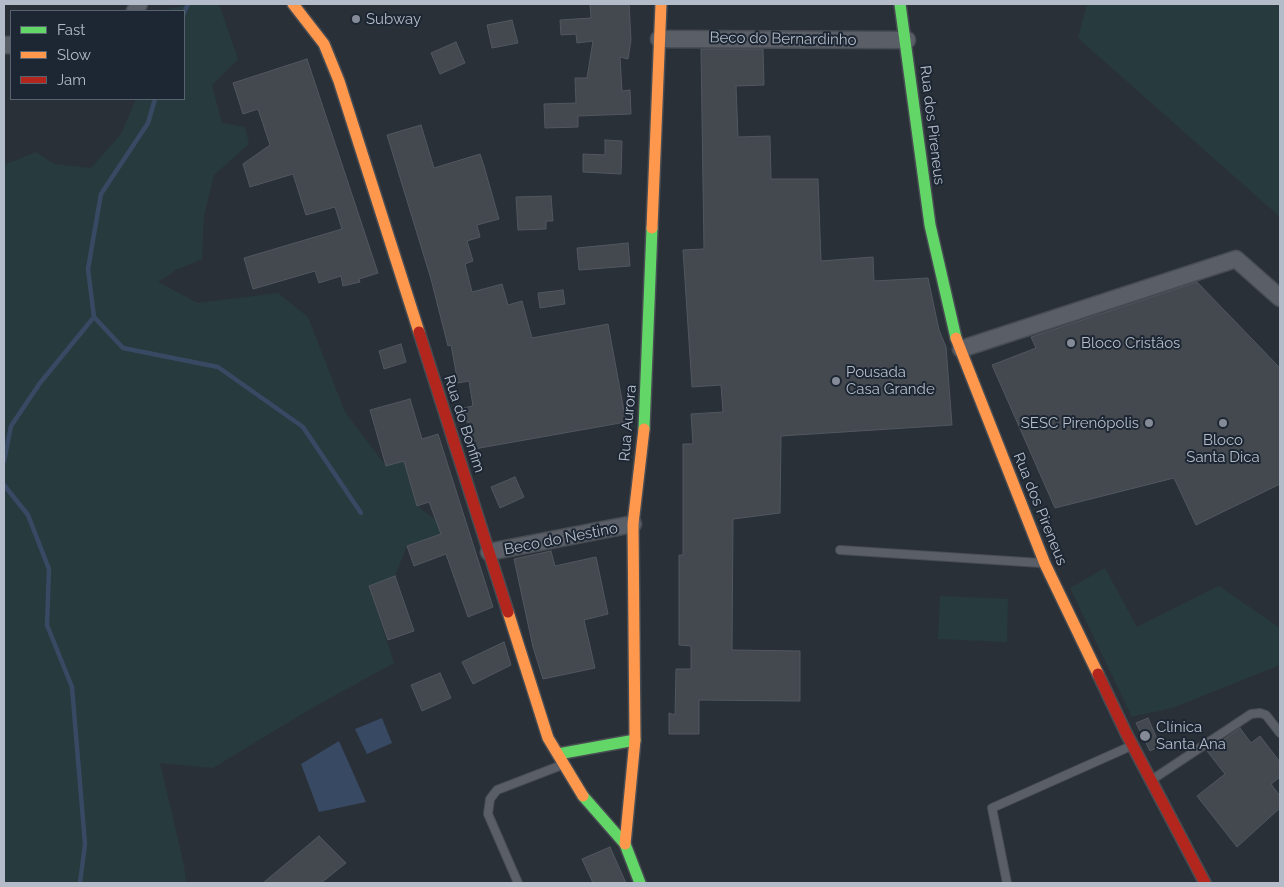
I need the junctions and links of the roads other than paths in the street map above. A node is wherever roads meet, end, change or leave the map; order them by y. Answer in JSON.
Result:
{"nodes":[{"id":1,"x":293,"y":4,"type":"edge"},
{"id":2,"x":661,"y":4,"type":"edge"},
{"id":3,"x":900,"y":4,"type":"edge"},
{"id":4,"x":659,"y":39,"type":"junction"},
{"id":5,"x":907,"y":40,"type":"junction"},
{"id":6,"x":1280,"y":298,"type":"edge"},
{"id":7,"x":961,"y":349,"type":"junction"},
{"id":8,"x":633,"y":524,"type":"junction"},
{"id":9,"x":840,"y":550,"type":"dead end"},
{"id":10,"x":489,"y":552,"type":"junction"},
{"id":11,"x":1045,"y":564,"type":"junction"},
{"id":12,"x":1280,"y":733,"type":"edge"},
{"id":13,"x":635,"y":740,"type":"junction"},
{"id":14,"x":1132,"y":745,"type":"junction"},
{"id":15,"x":561,"y":759,"type":"junction"},
{"id":16,"x":1151,"y":780,"type":"junction"},
{"id":17,"x":625,"y":844,"type":"junction"},
{"id":18,"x":518,"y":883,"type":"edge"},
{"id":19,"x":640,"y":883,"type":"edge"},
{"id":20,"x":1007,"y":883,"type":"edge"},
{"id":21,"x":1205,"y":883,"type":"edge"}],
"edges":[{"from":1,"to":10,"type":"main road","name":"Rua do Bonfim"},
{"from":2,"to":4,"type":"main road","name":"Rua Aurora"},
{"from":3,"to":5,"type":"main road","name":"Rua dos Pireneus"},
{"from":4,"to":5,"type":"street","name":"Beco do Bernardinho"},
{"from":4,"to":8,"type":"main road","name":"Rua Aurora"},
{"from":5,"to":7,"type":"main road","name":"Rua dos Pireneus"},
{"from":6,"to":7,"type":"street"},
{"from":7,"to":11,"type":"main road","name":"Rua dos Pireneus"},
{"from":8,"to":10,"type":"street","name":"Beco do Nestino"},
{"from":8,"to":13,"type":"main road","name":"Rua Aurora"},
{"from":9,"to":11,"type":"lane"},
{"from":10,"to":15,"type":"main road","name":"Rua do Bonfim"},
{"from":11,"to":14,"type":"main road","name":"Rua dos Pireneus"},
{"from":12,"to":16,"type":"lane"},
{"from":13,"to":15,"type":"main road"},
{"from":13,"to":17,"type":"main road","name":"Rua Aurora"},
{"from":14,"to":16,"type":"main road","name":"Rua dos Pireneus"},
{"from":14,"to":20,"type":"lane"},
{"from":15,"to":17,"type":"main road","name":"Rua do Bonfim"},
{"from":15,"to":18,"type":"lane"},
{"from":16,"to":21,"type":"main road","name":"Rua dos Pireneus"},
{"from":17,"to":19,"type":"main road"}]}
